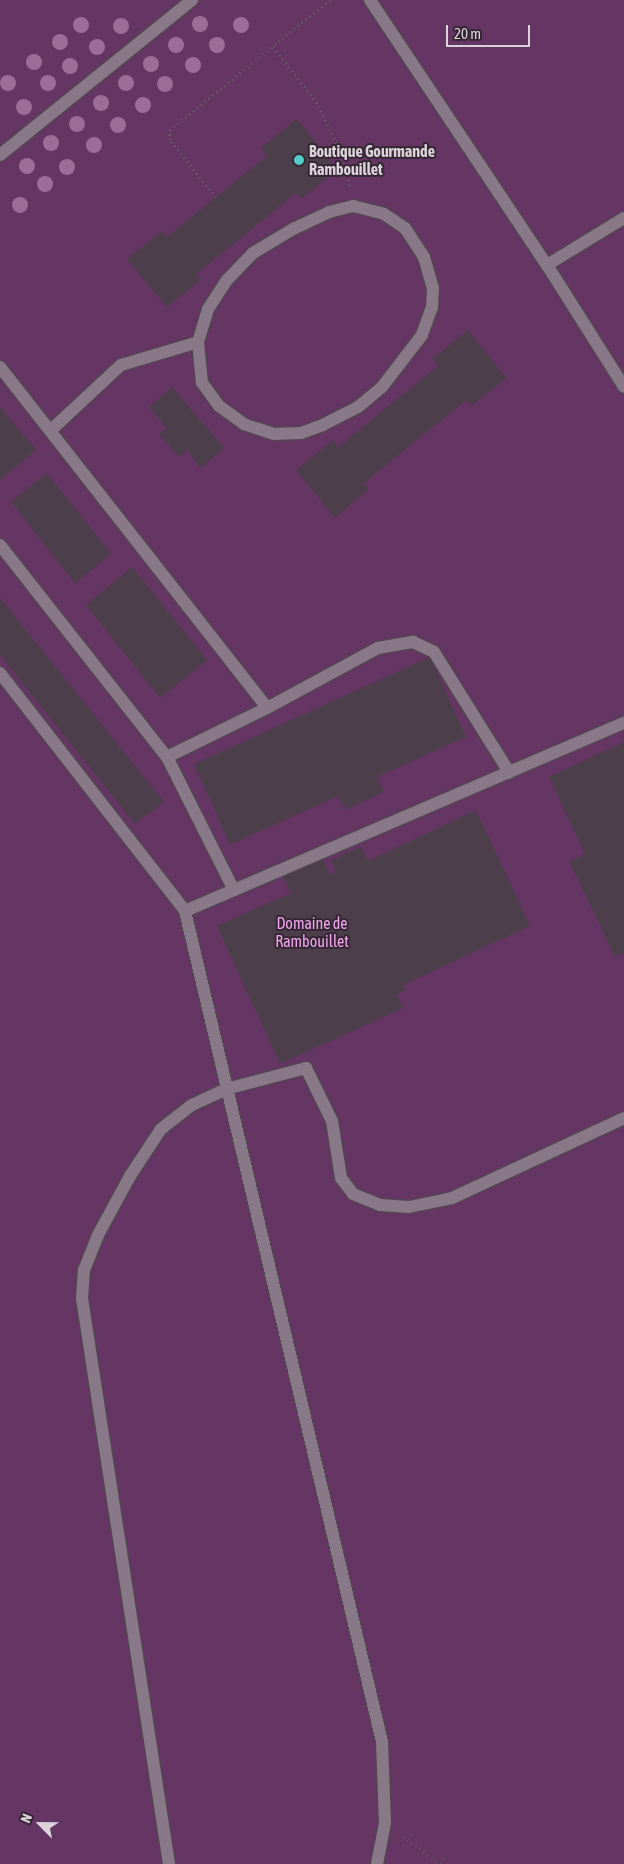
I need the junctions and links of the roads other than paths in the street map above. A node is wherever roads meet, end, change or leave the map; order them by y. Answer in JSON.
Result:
{"nodes":[{"id":1,"x":192,"y":0,"type":"edge"},
{"id":2,"x":372,"y":4,"type":"edge"},
{"id":3,"x":0,"y":155,"type":"edge"},
{"id":4,"x":624,"y":218,"type":"edge"},
{"id":5,"x":547,"y":265,"type":"junction"},
{"id":6,"x":198,"y":342,"type":"junction"},
{"id":7,"x":0,"y":367,"type":"edge"},
{"id":8,"x":624,"y":388,"type":"edge"},
{"id":9,"x":50,"y":431,"type":"junction"},
{"id":10,"x":0,"y":545,"type":"edge"},
{"id":11,"x":0,"y":673,"type":"edge"},
{"id":12,"x":267,"y":708,"type":"junction"},
{"id":13,"x":624,"y":723,"type":"edge"},
{"id":14,"x":167,"y":757,"type":"junction"},
{"id":15,"x":509,"y":772,"type":"junction"},
{"id":16,"x":234,"y":890,"type":"junction"},
{"id":17,"x":185,"y":910,"type":"junction"},
{"id":18,"x":226,"y":1090,"type":"junction"},
{"id":19,"x":624,"y":1118,"type":"edge"},
{"id":20,"x":169,"y":1864,"type":"edge"},
{"id":21,"x":377,"y":1864,"type":"edge"}],
"edges":[{"from":1,"to":3,"type":"street"},
{"from":2,"to":5,"type":"street"},
{"from":4,"to":5,"type":"street"},
{"from":5,"to":8,"type":"street"},
{"from":6,"to":6,"type":"street"},
{"from":6,"to":9,"type":"street"},
{"from":7,"to":9,"type":"street"},
{"from":9,"to":12,"type":"street"},
{"from":10,"to":14,"type":"street"},
{"from":11,"to":17,"type":"street"},
{"from":12,"to":14,"type":"street"},
{"from":12,"to":15,"type":"street"},
{"from":13,"to":15,"type":"street"},
{"from":14,"to":16,"type":"street"},
{"from":15,"to":16,"type":"street"},
{"from":16,"to":17,"type":"street"},
{"from":17,"to":18,"type":"street"},
{"from":18,"to":19,"type":"street"},
{"from":18,"to":20,"type":"street"},
{"from":18,"to":21,"type":"street"}]}
